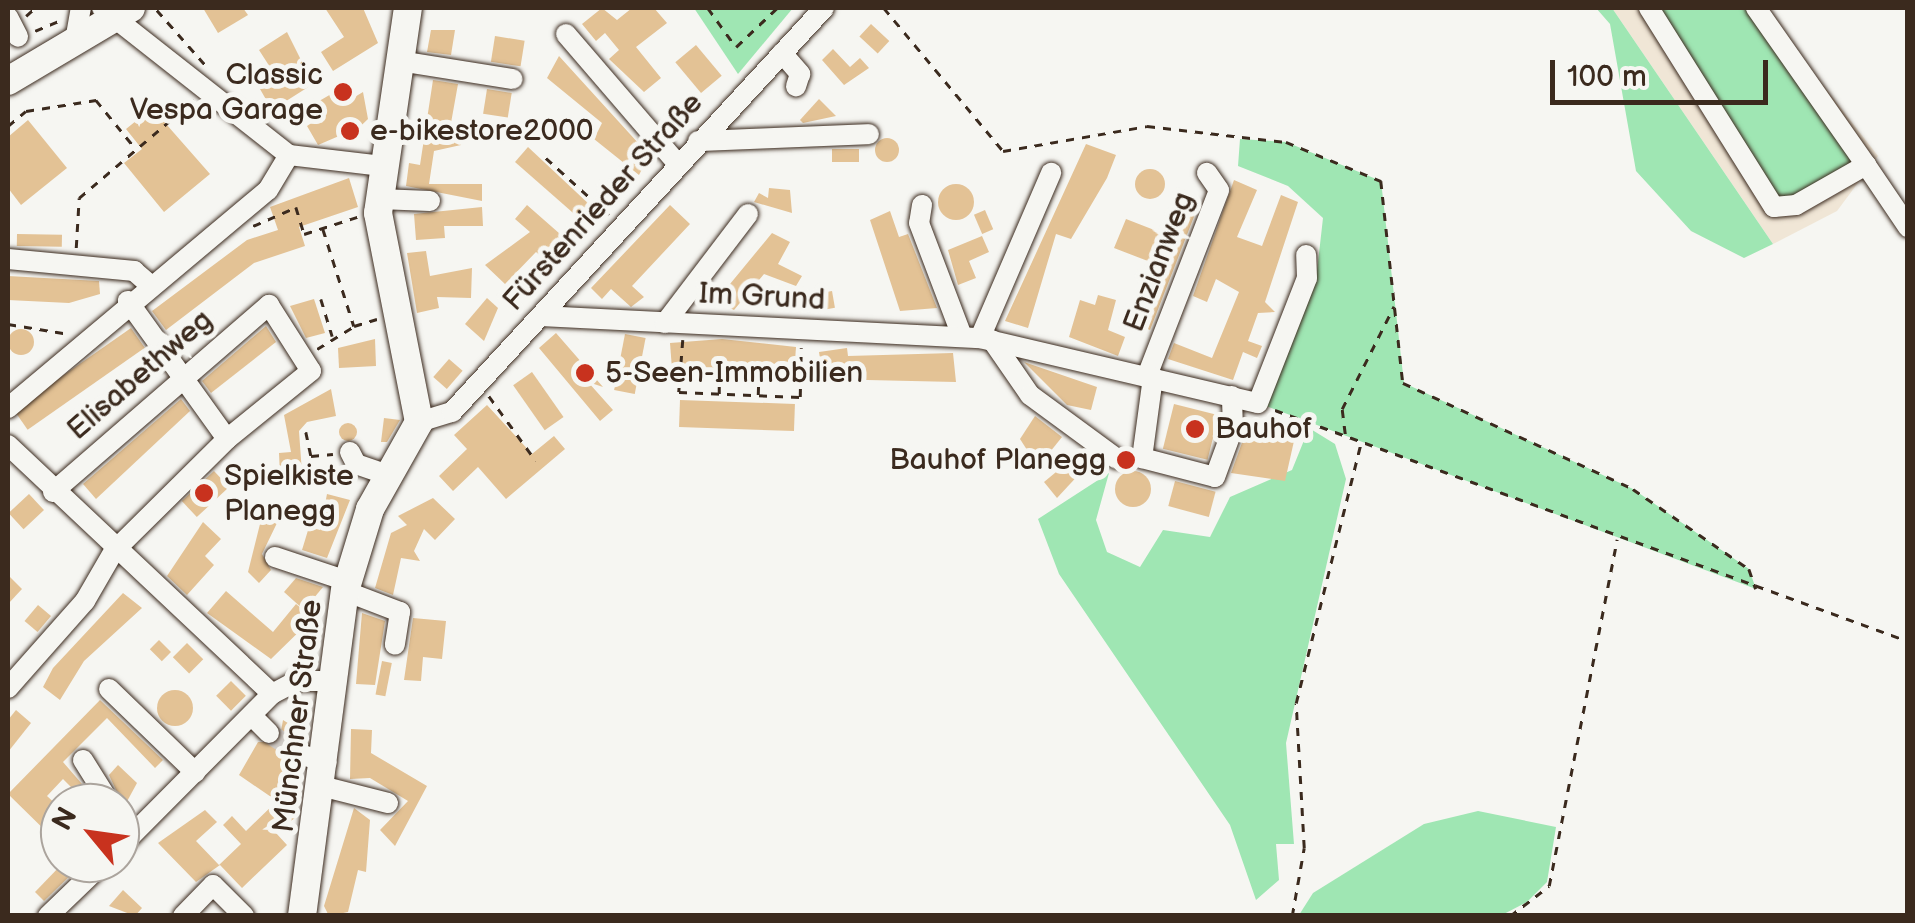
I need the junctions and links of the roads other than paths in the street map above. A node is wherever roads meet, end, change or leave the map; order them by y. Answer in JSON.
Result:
{"nodes":[{"id":1,"x":74,"y":8,"type":"edge"},
{"id":2,"x":408,"y":8,"type":"edge"},
{"id":3,"x":824,"y":8,"type":"edge"},
{"id":4,"x":1756,"y":8,"type":"edge"},
{"id":5,"x":126,"y":11,"type":"edge"},
{"id":6,"x":1650,"y":11,"type":"edge"},
{"id":7,"x":8,"y":18,"type":"edge"},
{"id":8,"x":566,"y":34,"type":"dead end"},
{"id":9,"x":18,"y":37,"type":"road end"},
{"id":10,"x":75,"y":41,"type":"junction"},
{"id":11,"x":782,"y":53,"type":"junction"},
{"id":12,"x":399,"y":61,"type":"junction"},
{"id":13,"x":513,"y":79,"type":"dead end"},
{"id":14,"x":8,"y":81,"type":"edge"},
{"id":15,"x":796,"y":86,"type":"dead end"},
{"id":16,"x":869,"y":134,"type":"dead end"},
{"id":17,"x":698,"y":141,"type":"junction"},
{"id":18,"x":288,"y":155,"type":"junction"},
{"id":19,"x":677,"y":163,"type":"junction"},
{"id":20,"x":1866,"y":165,"type":"junction"},
{"id":21,"x":382,"y":166,"type":"junction"},
{"id":22,"x":1050,"y":172,"type":"dead end"},
{"id":23,"x":1208,"y":173,"type":"dead end"},
{"id":24,"x":430,"y":201,"type":"dead end"},
{"id":25,"x":922,"y":205,"type":"dead end"},
{"id":26,"x":378,"y":206,"type":"junction"},
{"id":27,"x":748,"y":214,"type":"dead end"},
{"id":28,"x":1908,"y":227,"type":"edge"},
{"id":29,"x":1306,"y":256,"type":"dead end"},
{"id":30,"x":8,"y":259,"type":"edge"},
{"id":31,"x":149,"y":284,"type":"junction"},
{"id":32,"x":128,"y":301,"type":"junction"},
{"id":33,"x":541,"y":316,"type":"junction"},
{"id":34,"x":676,"y":327,"type":"junction"},
{"id":35,"x":978,"y":338,"type":"junction"},
{"id":36,"x":184,"y":372,"type":"junction"},
{"id":37,"x":1150,"y":377,"type":"junction"},
{"id":38,"x":1232,"y":396,"type":"junction"},
{"id":39,"x":8,"y":408,"type":"edge"},
{"id":40,"x":419,"y":422,"type":"junction"},
{"id":41,"x":228,"y":439,"type":"junction"},
{"id":42,"x":8,"y":445,"type":"edge"},
{"id":43,"x":350,"y":452,"type":"road end"},
{"id":44,"x":1117,"y":459,"type":"dead end"},
{"id":45,"x":390,"y":476,"type":"junction"},
{"id":46,"x":53,"y":492,"type":"junction"},
{"id":47,"x":114,"y":551,"type":"junction"},
{"id":48,"x":278,"y":552,"type":"dead end"},
{"id":49,"x":347,"y":581,"type":"junction"},
{"id":50,"x":395,"y":645,"type":"dead end"},
{"id":51,"x":331,"y":681,"type":"junction"},
{"id":52,"x":8,"y":688,"type":"edge"},
{"id":53,"x":109,"y":689,"type":"dead end"},
{"id":54,"x":272,"y":694,"type":"junction"},
{"id":55,"x":252,"y":716,"type":"junction"},
{"id":56,"x":269,"y":733,"type":"tunnel mouth"},
{"id":57,"x":83,"y":760,"type":"dead end"},
{"id":58,"x":317,"y":768,"type":"junction"},
{"id":59,"x":196,"y":772,"type":"junction"},
{"id":60,"x":97,"y":783,"type":"edge"},
{"id":61,"x":388,"y":803,"type":"dead end"},
{"id":62,"x":140,"y":828,"type":"edge"},
{"id":63,"x":82,"y":883,"type":"edge"},
{"id":64,"x":48,"y":916,"type":"edge"},
{"id":65,"x":184,"y":916,"type":"edge"},
{"id":66,"x":244,"y":916,"type":"edge"},
{"id":67,"x":302,"y":916,"type":"edge"}],
"edges":[{"from":1,"to":10,"type":"street"},
{"from":2,"to":12,"type":"main road"},
{"from":3,"to":11,"type":"street","name":"Fürstenrieder Straße"},
{"from":4,"to":20,"type":"street"},
{"from":5,"to":10,"type":"main road"},
{"from":5,"to":18,"type":"street"},
{"from":6,"to":20,"type":"street"},
{"from":7,"to":9,"type":"street"},
{"from":8,"to":19,"type":"street"},
{"from":10,"to":14,"type":"main road"},
{"from":11,"to":15,"type":"street"},
{"from":11,"to":17,"type":"street","name":"Fürstenrieder Straße"},
{"from":12,"to":13,"type":"street"},
{"from":12,"to":21,"type":"main road"},
{"from":16,"to":17,"type":"street"},
{"from":17,"to":19,"type":"street","name":"Fürstenrieder Straße"},
{"from":18,"to":21,"type":"street"},
{"from":18,"to":31,"type":"street"},
{"from":19,"to":33,"type":"street","name":"Fürstenrieder Straße"},
{"from":20,"to":28,"type":"street"},
{"from":21,"to":26,"type":"main road"},
{"from":22,"to":35,"type":"street"},
{"from":23,"to":37,"type":"street","name":"Enzianweg"},
{"from":24,"to":26,"type":"street"},
{"from":25,"to":35,"type":"street"},
{"from":26,"to":40,"type":"main road"},
{"from":27,"to":34,"type":"street"},
{"from":29,"to":38,"type":"street","name":"Im Grund"},
{"from":30,"to":31,"type":"street"},
{"from":31,"to":32,"type":"street"},
{"from":32,"to":36,"type":"street"},
{"from":32,"to":39,"type":"street"},
{"from":33,"to":34,"type":"street","name":"Im Grund"},
{"from":33,"to":40,"type":"street","name":"Fürstenrieder Straße"},
{"from":34,"to":35,"type":"street","name":"Im Grund"},
{"from":35,"to":37,"type":"street","name":"Im Grund"},
{"from":35,"to":44,"type":"street"},
{"from":36,"to":41,"type":"street"},
{"from":36,"to":41,"type":"street","name":"Elisabethweg"},
{"from":36,"to":46,"type":"street","name":"Elisabethweg"},
{"from":37,"to":38,"type":"street","name":"Im Grund"},
{"from":37,"to":38,"type":"street"},
{"from":40,"to":45,"type":"main road","name":"Münchner Straße"},
{"from":41,"to":47,"type":"street"},
{"from":42,"to":46,"type":"street"},
{"from":43,"to":45,"type":"street"},
{"from":45,"to":49,"type":"main road","name":"Münchner Straße"},
{"from":46,"to":47,"type":"street"},
{"from":47,"to":52,"type":"street"},
{"from":47,"to":54,"type":"street"},
{"from":48,"to":49,"type":"street"},
{"from":49,"to":50,"type":"street"},
{"from":49,"to":51,"type":"main road","name":"Münchner Straße"},
{"from":51,"to":54,"type":"street"},
{"from":51,"to":58,"type":"main road","name":"Münchner Straße"},
{"from":53,"to":59,"type":"street"},
{"from":54,"to":55,"type":"street"},
{"from":55,"to":56,"type":"street"},
{"from":55,"to":59,"type":"street"},
{"from":57,"to":60,"type":"street"},
{"from":58,"to":61,"type":"street"},
{"from":58,"to":67,"type":"main road","name":"Münchner Straße"},
{"from":59,"to":62,"type":"street"},
{"from":63,"to":64,"type":"street"},
{"from":65,"to":66,"type":"street"}]}
